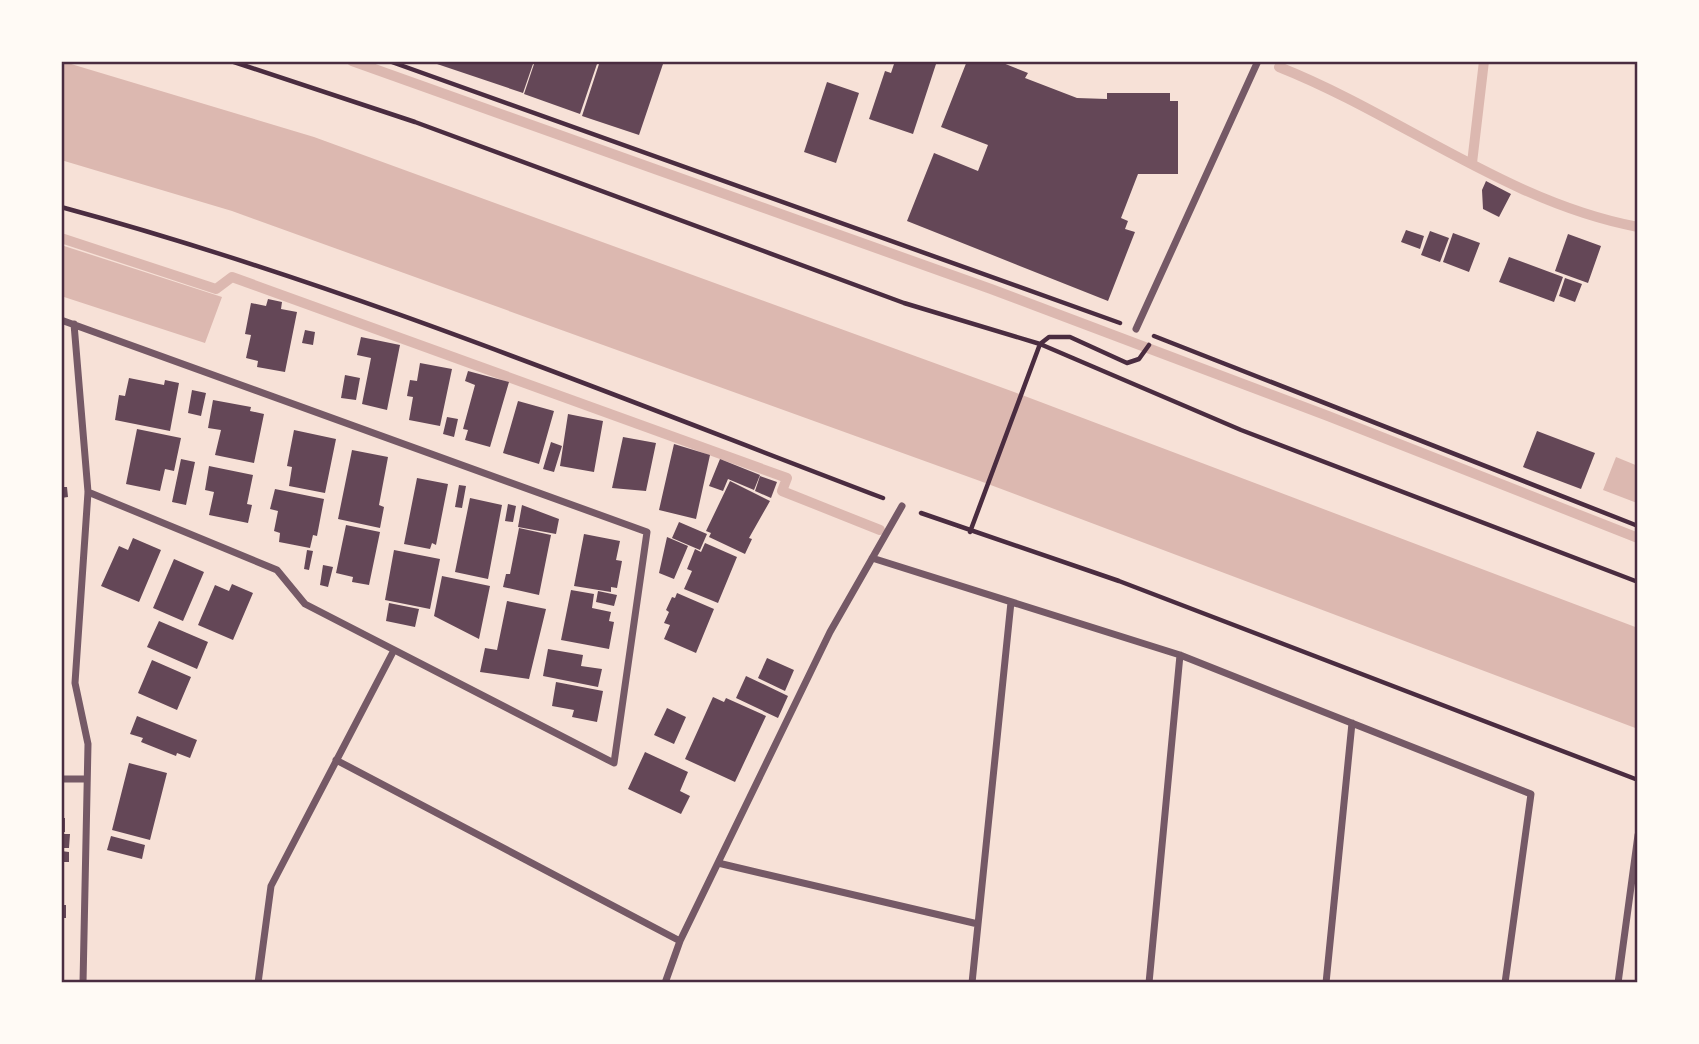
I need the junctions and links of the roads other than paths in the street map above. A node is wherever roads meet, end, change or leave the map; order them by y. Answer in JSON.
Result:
{"nodes":[{"id":1,"x":1258,"y":61,"type":"edge"},
{"id":2,"x":61,"y":320,"type":"edge"},
{"id":3,"x":74,"y":324,"type":"junction"},
{"id":4,"x":1136,"y":329,"type":"road end"},
{"id":5,"x":88,"y":492,"type":"junction"},
{"id":6,"x":902,"y":506,"type":"road end"},
{"id":7,"x":872,"y":558,"type":"junction"},
{"id":8,"x":1011,"y":601,"type":"junction"},
{"id":9,"x":394,"y":650,"type":"junction"},
{"id":10,"x":1180,"y":655,"type":"junction"},
{"id":11,"x":1352,"y":723,"type":"junction"},
{"id":12,"x":337,"y":760,"type":"junction"},
{"id":13,"x":61,"y":779,"type":"edge"},
{"id":14,"x":87,"y":779,"type":"junction"},
{"id":15,"x":1638,"y":835,"type":"edge"},
{"id":16,"x":718,"y":863,"type":"junction"},
{"id":17,"x":978,"y":924,"type":"junction"},
{"id":18,"x":680,"y":941,"type":"junction"},
{"id":19,"x":83,"y":983,"type":"edge"},
{"id":20,"x":258,"y":983,"type":"edge"},
{"id":21,"x":665,"y":983,"type":"edge"},
{"id":22,"x":972,"y":983,"type":"edge"},
{"id":23,"x":1149,"y":983,"type":"edge"},
{"id":24,"x":1326,"y":983,"type":"edge"},
{"id":25,"x":1505,"y":983,"type":"edge"},
{"id":26,"x":1618,"y":983,"type":"edge"}],
"edges":[{"from":1,"to":4,"type":"street"},
{"from":2,"to":3,"type":"street"},
{"from":3,"to":5,"type":"street"},
{"from":3,"to":9,"type":"street"},
{"from":5,"to":9,"type":"street"},
{"from":5,"to":14,"type":"street"},
{"from":6,"to":7,"type":"street"},
{"from":7,"to":8,"type":"street"},
{"from":7,"to":16,"type":"street"},
{"from":8,"to":10,"type":"street"},
{"from":8,"to":17,"type":"street"},
{"from":9,"to":12,"type":"street"},
{"from":10,"to":11,"type":"street"},
{"from":10,"to":23,"type":"street"},
{"from":11,"to":24,"type":"street"},
{"from":11,"to":25,"type":"street"},
{"from":12,"to":18,"type":"street"},
{"from":12,"to":20,"type":"street"},
{"from":13,"to":14,"type":"street"},
{"from":14,"to":19,"type":"street"},
{"from":15,"to":26,"type":"street"},
{"from":16,"to":17,"type":"street"},
{"from":16,"to":18,"type":"street"},
{"from":17,"to":22,"type":"street"},
{"from":18,"to":21,"type":"street"}]}
